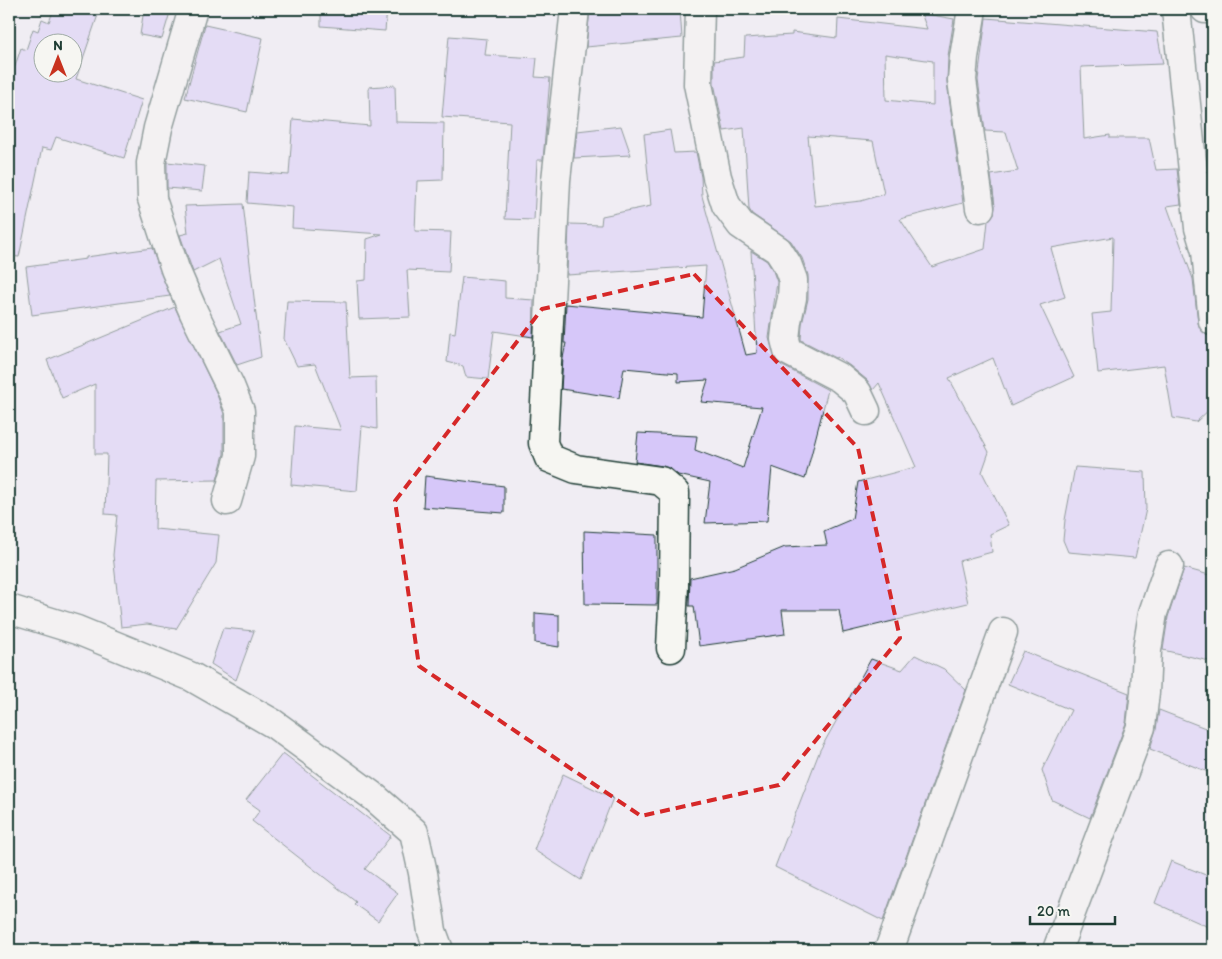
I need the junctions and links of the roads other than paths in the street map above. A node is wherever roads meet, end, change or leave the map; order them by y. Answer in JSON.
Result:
{"nodes":[{"id":1,"x":193,"y":9,"type":"edge"},
{"id":2,"x":575,"y":9,"type":"edge"},
{"id":3,"x":700,"y":9,"type":"edge"},
{"id":4,"x":972,"y":9,"type":"edge"},
{"id":5,"x":1176,"y":9,"type":"edge"},
{"id":6,"x":1204,"y":9,"type":"edge"},
{"id":7,"x":1213,"y":9,"type":"edge"},
{"id":8,"x":980,"y":208,"type":"dead end"},
{"id":9,"x":1209,"y":250,"type":"edge"},
{"id":10,"x":1213,"y":321,"type":"edge"},
{"id":11,"x":866,"y":411,"type":"dead end"},
{"id":12,"x":227,"y":501,"type":"dead end"},
{"id":13,"x":1170,"y":566,"type":"dead end"},
{"id":14,"x":9,"y":609,"type":"edge"},
{"id":15,"x":1003,"y":632,"type":"dead end"},
{"id":16,"x":671,"y":648,"type":"dead end"},
{"id":17,"x":440,"y":950,"type":"edge"},
{"id":18,"x":889,"y":950,"type":"edge"},
{"id":19,"x":1056,"y":950,"type":"edge"}],
"edges":[{"from":1,"to":12,"type":"street"},
{"from":2,"to":16,"type":"street"},
{"from":3,"to":11,"type":"street"},
{"from":4,"to":8,"type":"street"},
{"from":5,"to":9,"type":"street"},
{"from":6,"to":7,"type":"street"},
{"from":9,"to":10,"type":"street"},
{"from":13,"to":19,"type":"street"},
{"from":14,"to":17,"type":"street"},
{"from":15,"to":18,"type":"street"}]}
